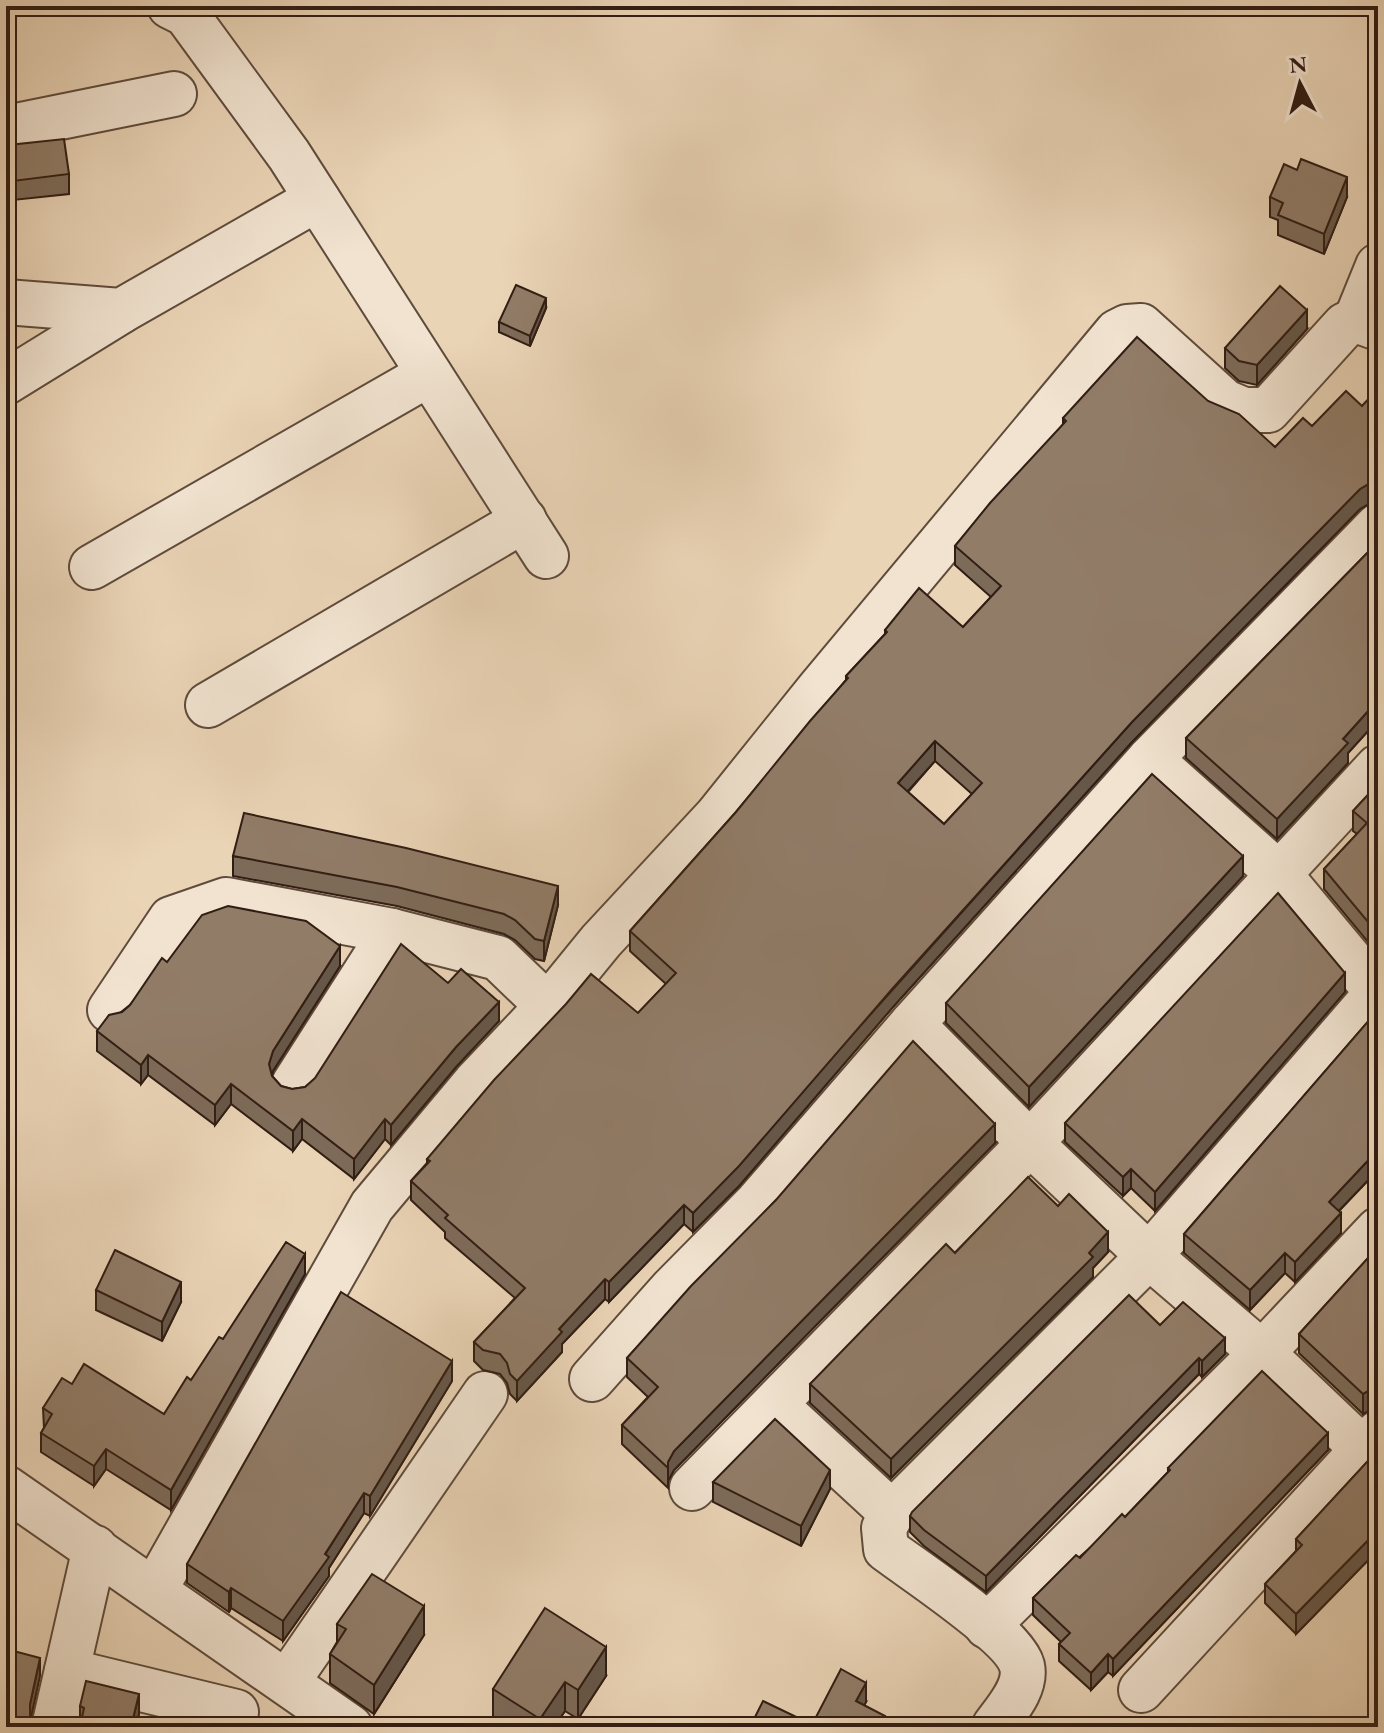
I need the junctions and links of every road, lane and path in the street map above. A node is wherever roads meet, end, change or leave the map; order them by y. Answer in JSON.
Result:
{"nodes":[{"id":1,"x":170,"y":6,"type":"edge"},
{"id":2,"x":174,"y":94,"type":"dead end"},
{"id":3,"x":6,"y":128,"type":"edge"},
{"id":4,"x":317,"y":199,"type":"junction"},
{"id":5,"x":1378,"y":266,"type":"edge"},
{"id":6,"x":6,"y":302,"type":"edge"},
{"id":7,"x":121,"y":311,"type":"junction"},
{"id":8,"x":1367,"y":324,"type":"edge"},
{"id":9,"x":429,"y":374,"type":"junction"},
{"id":10,"x":6,"y":382,"type":"edge"},
{"id":11,"x":1378,"y":526,"type":"edge"},
{"id":12,"x":92,"y":567,"type":"dead end"},
{"id":13,"x":208,"y":705,"type":"dead end"},
{"id":14,"x":1150,"y":759,"type":"junction"},
{"id":15,"x":1378,"y":767,"type":"edge"},
{"id":16,"x":1279,"y":874,"type":"junction"},
{"id":17,"x":392,"y":931,"type":"junction"},
{"id":18,"x":1378,"y":993,"type":"edge"},
{"id":19,"x":548,"y":1006,"type":"junction"},
{"id":20,"x":110,"y":1010,"type":"dead end"},
{"id":21,"x":912,"y":1024,"type":"junction"},
{"id":22,"x":294,"y":1084,"type":"dead end"},
{"id":23,"x":1030,"y":1143,"type":"junction"},
{"id":24,"x":1378,"y":1230,"type":"edge"},
{"id":25,"x":1149,"y":1256,"type":"junction"},
{"id":26,"x":1262,"y":1353,"type":"junction"},
{"id":27,"x":592,"y":1379,"type":"dead end"},
{"id":28,"x":485,"y":1394,"type":"dead end"},
{"id":29,"x":775,"y":1405,"type":"junction"},
{"id":30,"x":1371,"y":1441,"type":"edge"},
{"id":31,"x":6,"y":1488,"type":"edge"},
{"id":32,"x":692,"y":1488,"type":"dead end"},
{"id":33,"x":892,"y":1513,"type":"junction"},
{"id":34,"x":95,"y":1548,"type":"junction"},
{"id":35,"x":155,"y":1589,"type":"junction"},
{"id":36,"x":987,"y":1626,"type":"junction"},
{"id":37,"x":252,"y":1657,"type":"junction"},
{"id":38,"x":67,"y":1671,"type":"junction"},
{"id":39,"x":287,"y":1682,"type":"junction"},
{"id":40,"x":1141,"y":1690,"type":"dead end"},
{"id":41,"x":233,"y":1720,"type":"edge"},
{"id":42,"x":54,"y":1727,"type":"edge"},
{"id":43,"x":350,"y":1727,"type":"edge"},
{"id":44,"x":994,"y":1727,"type":"edge"}],
"edges":[{"from":1,"to":4,"type":"street"},
{"from":2,"to":3,"type":"street"},
{"from":4,"to":7,"type":"street"},
{"from":4,"to":9,"type":"street"},
{"from":5,"to":8,"type":"street"},
{"from":6,"to":7,"type":"street"},
{"from":7,"to":10,"type":"street"},
{"from":8,"to":19,"type":"street"},
{"from":9,"to":12,"type":"street"},
{"from":9,"to":13,"type":"street"},
{"from":11,"to":14,"type":"street"},
{"from":14,"to":16,"type":"street"},
{"from":14,"to":21,"type":"street"},
{"from":15,"to":16,"type":"street"},
{"from":16,"to":18,"type":"street"},
{"from":16,"to":23,"type":"street"},
{"from":17,"to":19,"type":"street"},
{"from":17,"to":20,"type":"street"},
{"from":17,"to":22,"type":"street"},
{"from":18,"to":25,"type":"street"},
{"from":19,"to":35,"type":"street"},
{"from":21,"to":23,"type":"street"},
{"from":21,"to":27,"type":"street"},
{"from":23,"to":25,"type":"street"},
{"from":23,"to":29,"type":"street"},
{"from":24,"to":26,"type":"street"},
{"from":25,"to":26,"type":"street"},
{"from":25,"to":33,"type":"street"},
{"from":26,"to":30,"type":"street"},
{"from":26,"to":36,"type":"street"},
{"from":28,"to":39,"type":"street"},
{"from":29,"to":32,"type":"street"},
{"from":29,"to":33,"type":"street"},
{"from":30,"to":40,"type":"street"},
{"from":31,"to":34,"type":"street"},
{"from":33,"to":36,"type":"street"},
{"from":34,"to":35,"type":"street"},
{"from":34,"to":38,"type":"street"},
{"from":35,"to":37,"type":"street"},
{"from":36,"to":44,"type":"street"},
{"from":37,"to":39,"type":"street"},
{"from":37,"to":41,"type":"street"},
{"from":38,"to":41,"type":"street"},
{"from":38,"to":42,"type":"street"},
{"from":39,"to":43,"type":"street"}]}
